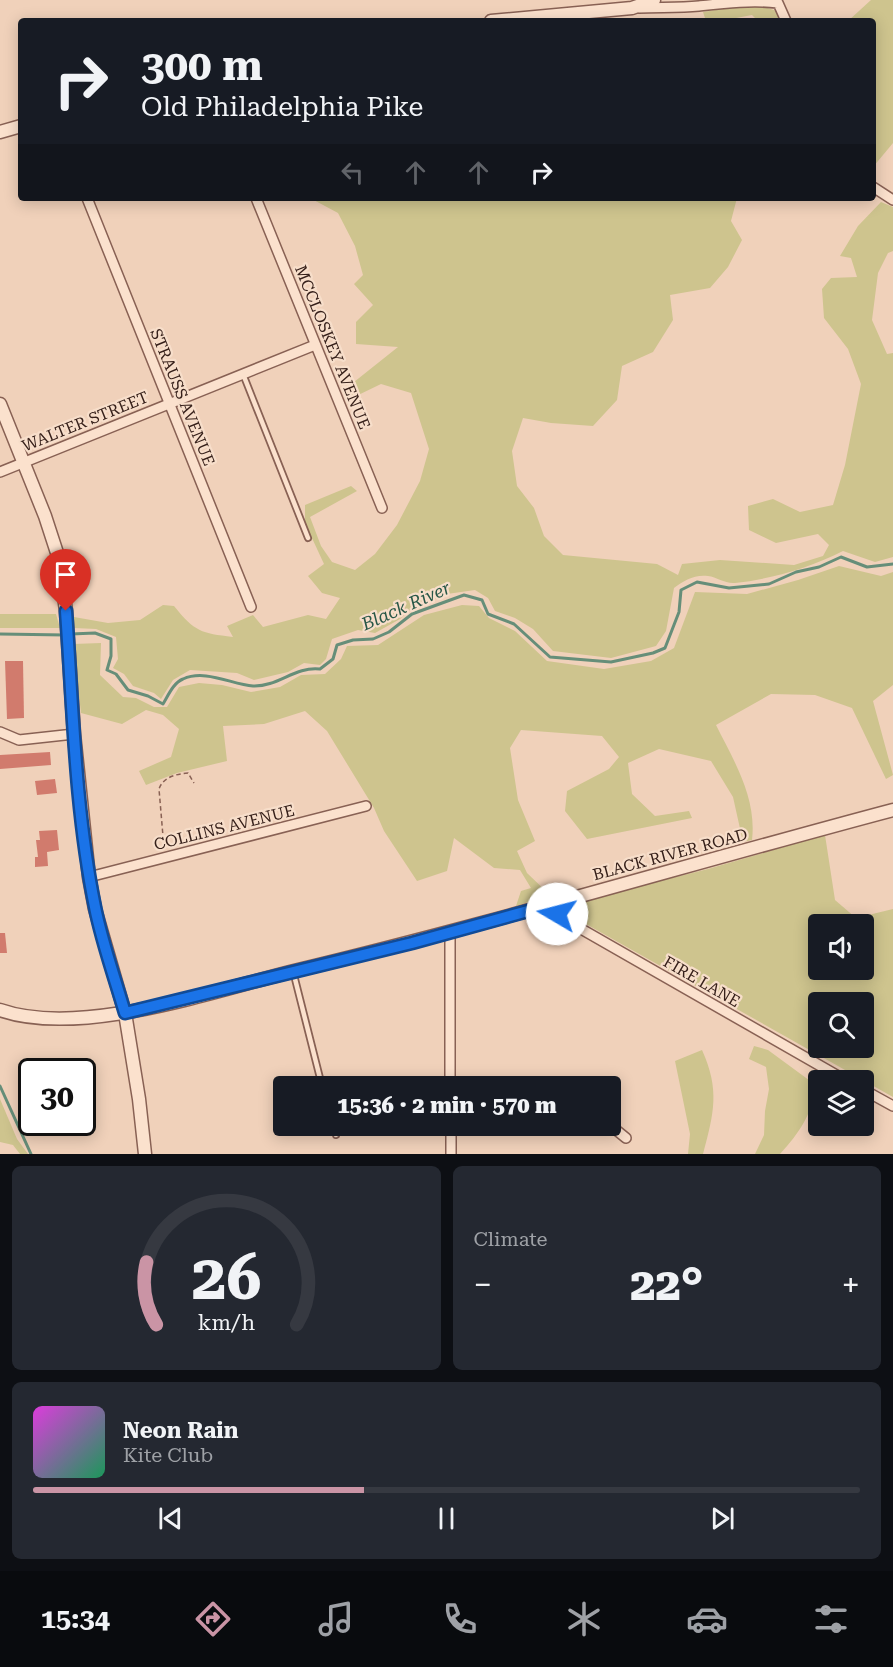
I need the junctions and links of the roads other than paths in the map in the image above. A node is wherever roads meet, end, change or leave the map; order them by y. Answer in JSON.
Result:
{"nodes":[{"id":1,"x":654,"y":0,"type":"edge"},
{"id":2,"x":632,"y":9,"type":"junction"},
{"id":3,"x":526,"y":18,"type":"edge"},
{"id":4,"x":785,"y":18,"type":"edge"},
{"id":5,"x":18,"y":127,"type":"edge"},
{"id":6,"x":0,"y":132,"type":"edge"},
{"id":7,"x":876,"y":189,"type":"edge"},
{"id":8,"x":893,"y":200,"type":"edge"},
{"id":9,"x":88,"y":201,"type":"edge"},
{"id":10,"x":257,"y":201,"type":"edge"},
{"id":11,"x":315,"y":345,"type":"junction"},
{"id":12,"x":243,"y":374,"type":"junction"},
{"id":13,"x":170,"y":403,"type":"junction"},
{"id":14,"x":0,"y":404,"type":"edge"},
{"id":15,"x":24,"y":462,"type":"junction"},
{"id":16,"x":0,"y":472,"type":"edge"},
{"id":17,"x":382,"y":508,"type":"dead end"},
{"id":18,"x":308,"y":538,"type":"dead end"},
{"id":19,"x":251,"y":607,"type":"dead end"},
{"id":20,"x":0,"y":732,"type":"edge"},
{"id":21,"x":74,"y":734,"type":"junction"},
{"id":22,"x":366,"y":806,"type":"dead end"},
{"id":23,"x":893,"y":810,"type":"edge"},
{"id":24,"x":89,"y":877,"type":"junction"},
{"id":25,"x":546,"y":906,"type":"junction"},
{"id":26,"x":450,"y":932,"type":"junction"},
{"id":27,"x":293,"y":971,"type":"junction"},
{"id":28,"x":0,"y":1010,"type":"edge"},
{"id":29,"x":125,"y":1013,"type":"junction"},
{"id":30,"x":828,"y":1070,"type":"edge"},
{"id":31,"x":319,"y":1076,"type":"edge"},
{"id":32,"x":450,"y":1076,"type":"edge"},
{"id":33,"x":874,"y":1096,"type":"edge"},
{"id":34,"x":893,"y":1106,"type":"edge"},
{"id":35,"x":621,"y":1134,"type":"edge"},
{"id":36,"x":450,"y":1136,"type":"edge"},
{"id":37,"x":626,"y":1138,"type":"dead end"},
{"id":38,"x":145,"y":1154,"type":"edge"},
{"id":39,"x":451,"y":1154,"type":"edge"}],
"edges":[{"from":1,"to":2,"type":"street"},
{"from":2,"to":3,"type":"street"},
{"from":2,"to":4,"type":"street"},
{"from":5,"to":6,"type":"street"},
{"from":7,"to":8,"type":"street"},
{"from":9,"to":13,"type":"street","name":"STRAUSS AVENUE"},
{"from":10,"to":11,"type":"street","name":"MCCLOSKEY AVENUE"},
{"from":11,"to":12,"type":"street","name":"WALTER STREET"},
{"from":11,"to":17,"type":"street","name":"MCCLOSKEY AVENUE"},
{"from":12,"to":13,"type":"street","name":"WALTER STREET"},
{"from":12,"to":18,"type":"lane"},
{"from":13,"to":15,"type":"street","name":"WALTER STREET"},
{"from":13,"to":19,"type":"street","name":"STRAUSS AVENUE"},
{"from":14,"to":15,"type":"street"},
{"from":15,"to":16,"type":"street","name":"WALTER STREET"},
{"from":15,"to":21,"type":"street"},
{"from":20,"to":21,"type":"street"},
{"from":21,"to":24,"type":"street"},
{"from":22,"to":24,"type":"street","name":"COLLINS AVENUE"},
{"from":23,"to":25,"type":"street","name":"BLACK RIVER ROAD"},
{"from":24,"to":29,"type":"street"},
{"from":25,"to":26,"type":"street","name":"BLACK RIVER ROAD"},
{"from":25,"to":30,"type":"street","name":"FIRE LANE"},
{"from":26,"to":27,"type":"street","name":"BLACK RIVER ROAD"},
{"from":26,"to":32,"type":"street"},
{"from":27,"to":29,"type":"street","name":"BLACK RIVER ROAD"},
{"from":27,"to":31,"type":"lane"},
{"from":28,"to":29,"type":"street","name":"BLACK RIVER ROAD"},
{"from":29,"to":38,"type":"street"},
{"from":33,"to":34,"type":"street"},
{"from":35,"to":37,"type":"street"},
{"from":36,"to":39,"type":"street"}]}
